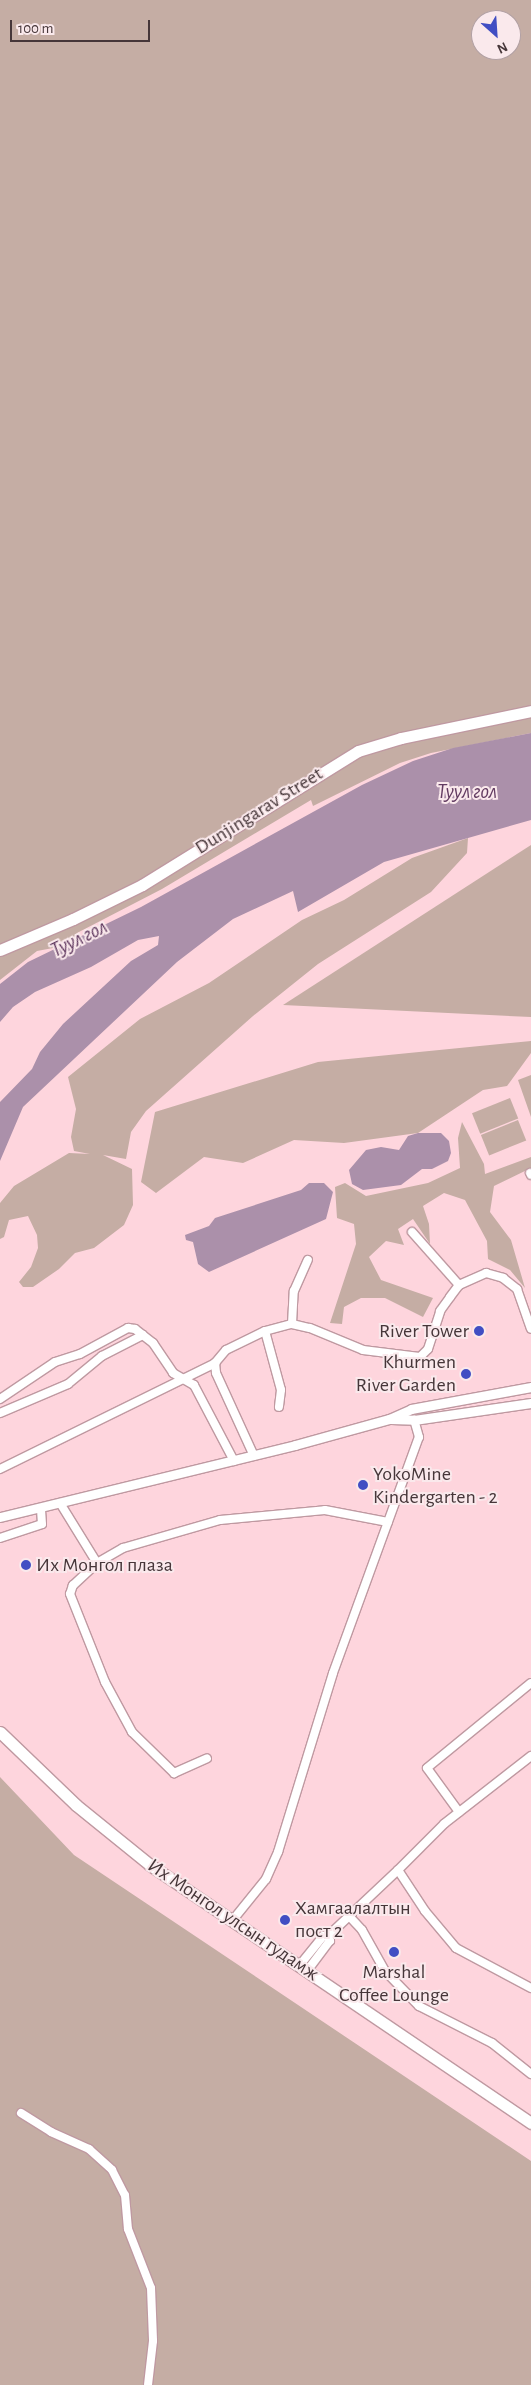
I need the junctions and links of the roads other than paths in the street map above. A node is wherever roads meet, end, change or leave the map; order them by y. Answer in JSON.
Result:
{"nodes":[{"id":1,"x":531,"y":711,"type":"edge"},
{"id":2,"x":0,"y":950,"type":"edge"},
{"id":3,"x":412,"y":1232,"type":"dead end"},
{"id":4,"x":308,"y":1260,"type":"dead end"},
{"id":5,"x":460,"y":1285,"type":"junction"},
{"id":6,"x":529,"y":1316,"type":"edge"},
{"id":7,"x":292,"y":1324,"type":"junction"},
{"id":8,"x":531,"y":1330,"type":"edge"},
{"id":9,"x":265,"y":1331,"type":"junction"},
{"id":10,"x":143,"y":1335,"type":"junction"},
{"id":11,"x":215,"y":1363,"type":"junction"},
{"id":12,"x":182,"y":1379,"type":"junction"},
{"id":13,"x":531,"y":1387,"type":"edge"},
{"id":14,"x":0,"y":1398,"type":"edge"},
{"id":15,"x":531,"y":1403,"type":"edge"},
{"id":16,"x":279,"y":1407,"type":"dead end"},
{"id":17,"x":0,"y":1413,"type":"edge"},
{"id":18,"x":388,"y":1419,"type":"junction"},
{"id":19,"x":414,"y":1420,"type":"junction"},
{"id":20,"x":254,"y":1456,"type":"junction"},
{"id":21,"x":234,"y":1461,"type":"junction"},
{"id":22,"x":1,"y":1466,"type":"edge"},
{"id":23,"x":60,"y":1503,"type":"junction"},
{"id":24,"x":42,"y":1508,"type":"junction"},
{"id":25,"x":0,"y":1518,"type":"edge"},
{"id":26,"x":388,"y":1522,"type":"junction"},
{"id":27,"x":0,"y":1538,"type":"edge"},
{"id":28,"x":97,"y":1563,"type":"junction"},
{"id":29,"x":531,"y":1683,"type":"edge"},
{"id":30,"x":0,"y":1732,"type":"edge"},
{"id":31,"x":531,"y":1756,"type":"edge"},
{"id":32,"x":207,"y":1758,"type":"dead end"},
{"id":33,"x":459,"y":1812,"type":"junction"},
{"id":34,"x":398,"y":1870,"type":"junction"},
{"id":35,"x":349,"y":1916,"type":"junction"},
{"id":36,"x":232,"y":1922,"type":"junction"},
{"id":37,"x":303,"y":1968,"type":"junction"},
{"id":38,"x":531,"y":1988,"type":"edge"},
{"id":39,"x":531,"y":2074,"type":"edge"},
{"id":40,"x":21,"y":2113,"type":"dead end"},
{"id":41,"x":531,"y":2123,"type":"edge"},
{"id":42,"x":148,"y":2385,"type":"edge"}],
"edges":[{"from":1,"to":2,"type":"main road","name":"Dunjingarav Street"},
{"from":3,"to":5,"type":"street"},
{"from":4,"to":7,"type":"street"},
{"from":5,"to":6,"type":"street"},
{"from":5,"to":7,"type":"street"},
{"from":6,"to":8,"type":"street"},
{"from":7,"to":9,"type":"street"},
{"from":9,"to":11,"type":"street"},
{"from":9,"to":16,"type":"street"},
{"from":10,"to":12,"type":"street"},
{"from":10,"to":14,"type":"street"},
{"from":10,"to":17,"type":"street"},
{"from":11,"to":12,"type":"street"},
{"from":11,"to":20,"type":"street"},
{"from":12,"to":21,"type":"street"},
{"from":12,"to":22,"type":"street"},
{"from":13,"to":18,"type":"street"},
{"from":15,"to":19,"type":"street"},
{"from":18,"to":19,"type":"street"},
{"from":18,"to":20,"type":"street"},
{"from":19,"to":26,"type":"street"},
{"from":20,"to":21,"type":"street"},
{"from":21,"to":23,"type":"street"},
{"from":23,"to":24,"type":"street"},
{"from":23,"to":28,"type":"street"},
{"from":24,"to":25,"type":"street"},
{"from":24,"to":27,"type":"street"},
{"from":26,"to":28,"type":"street"},
{"from":26,"to":36,"type":"street"},
{"from":28,"to":32,"type":"street"},
{"from":29,"to":33,"type":"street"},
{"from":30,"to":36,"type":"main road","name":"Их Монгол улсын гудамж"},
{"from":31,"to":33,"type":"street"},
{"from":33,"to":34,"type":"street"},
{"from":34,"to":35,"type":"street"},
{"from":34,"to":38,"type":"street"},
{"from":35,"to":37,"type":"street"},
{"from":35,"to":39,"type":"street"},
{"from":36,"to":37,"type":"main road","name":"Их Монгол улсын гудамж"},
{"from":37,"to":41,"type":"main road","name":"Их Монгол улсын гудамж"},
{"from":40,"to":42,"type":"street"}]}
